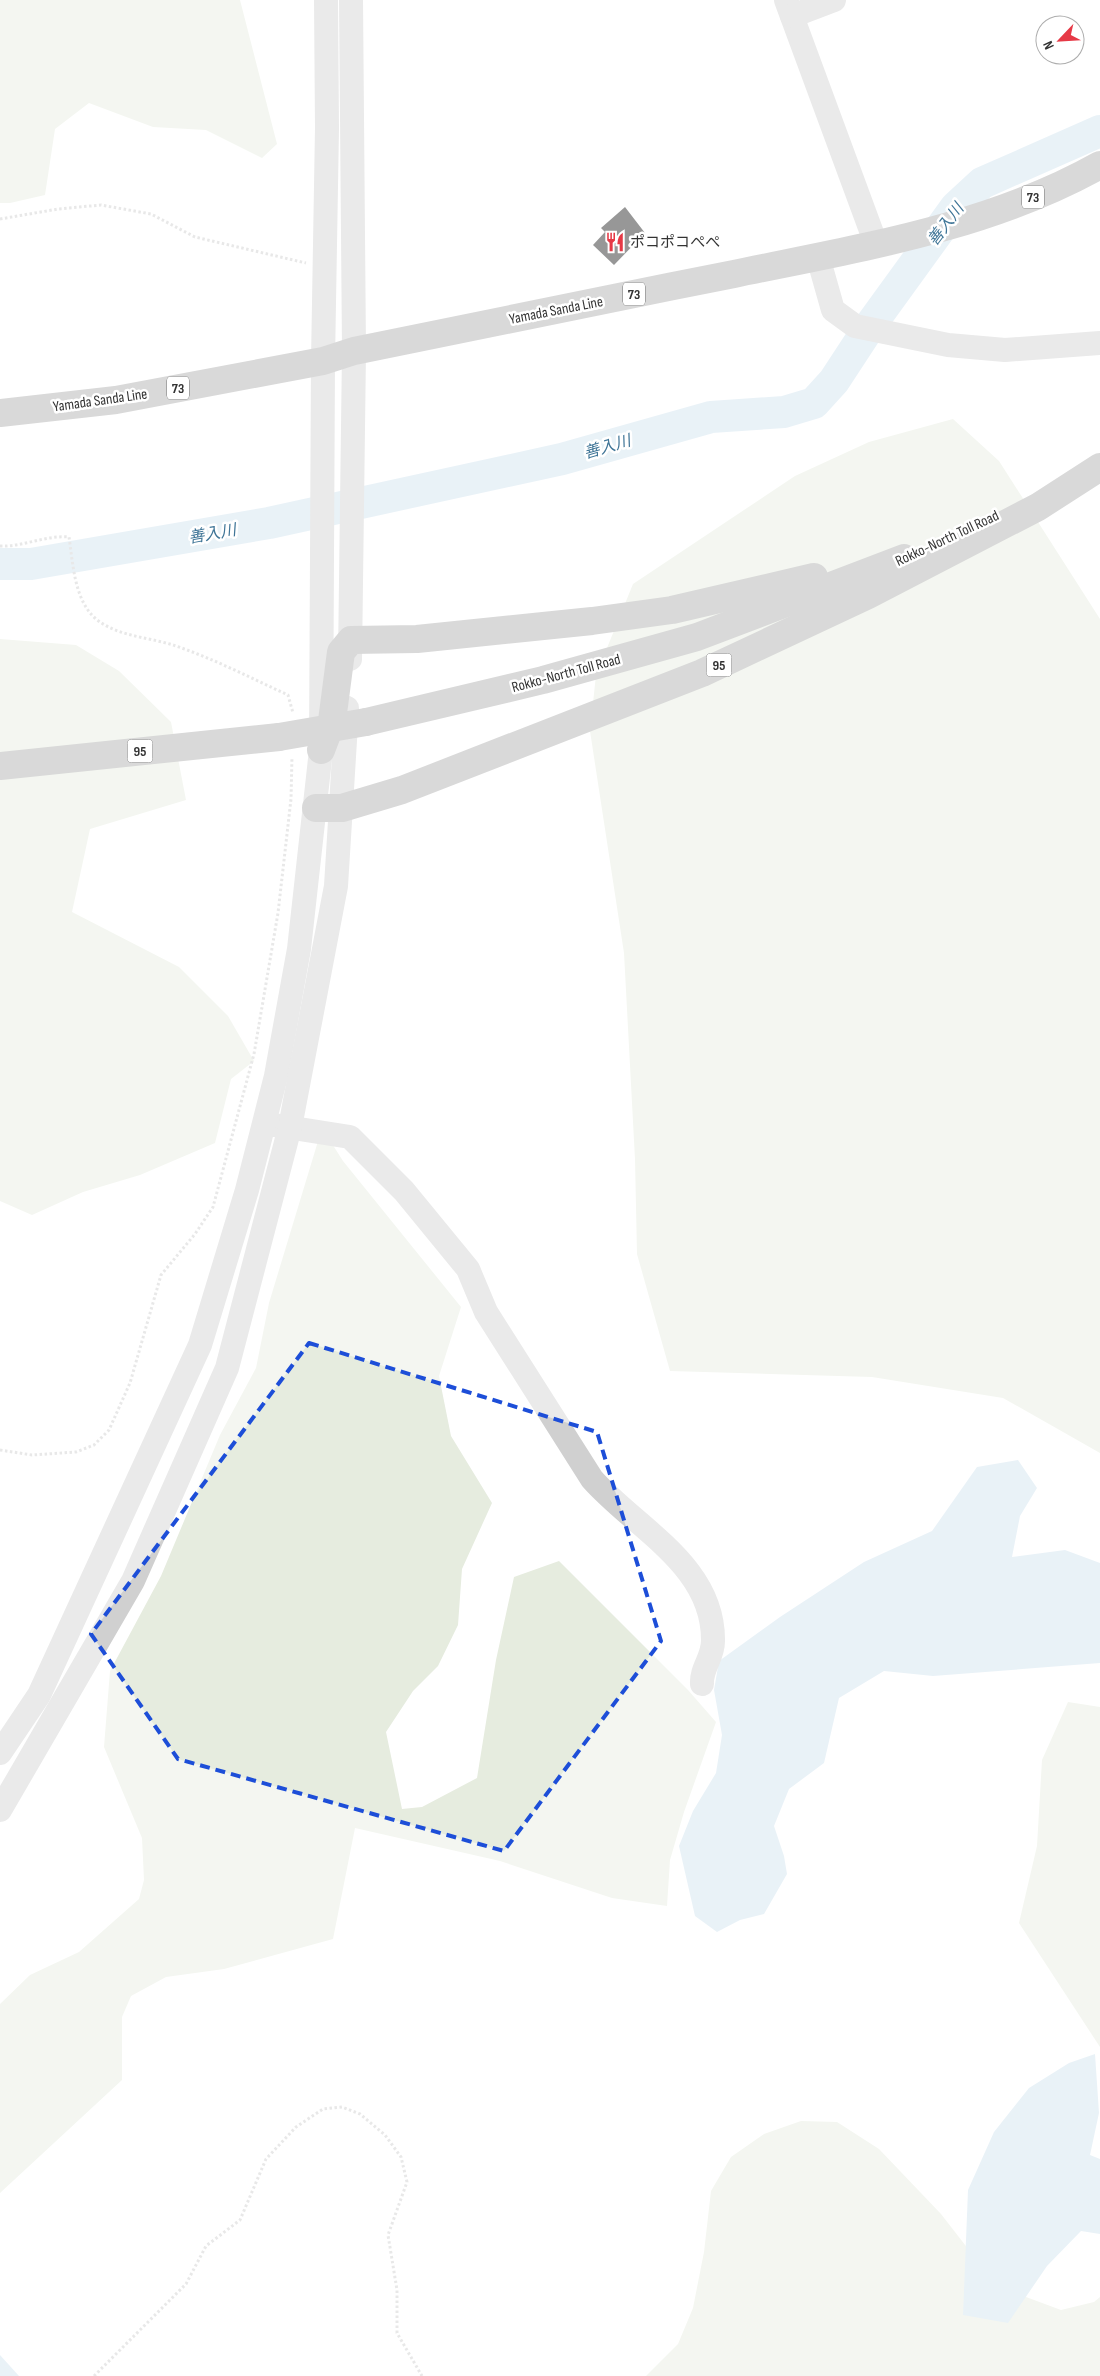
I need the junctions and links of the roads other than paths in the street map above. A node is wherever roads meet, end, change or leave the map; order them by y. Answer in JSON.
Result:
{"nodes":[{"id":1,"x":326,"y":0,"type":"edge"},
{"id":2,"x":351,"y":0,"type":"edge"},
{"id":3,"x":834,"y":0,"type":"edge"},
{"id":4,"x":789,"y":8,"type":"edge"},
{"id":5,"x":1100,"y":165,"type":"edge"},
{"id":6,"x":876,"y":244,"type":"junction"},
{"id":7,"x":818,"y":256,"type":"junction"},
{"id":8,"x":1100,"y":343,"type":"edge"},
{"id":9,"x":354,"y":351,"type":"junction"},
{"id":10,"x":323,"y":361,"type":"junction"},
{"id":11,"x":0,"y":413,"type":"edge"},
{"id":12,"x":1100,"y":466,"type":"edge"},
{"id":13,"x":925,"y":549,"type":"junction"},
{"id":14,"x":351,"y":640,"type":"junction"},
{"id":15,"x":321,"y":750,"type":"junction"},
{"id":16,"x":0,"y":766,"type":"edge"},
{"id":17,"x":329,"y":808,"type":"junction"},
{"id":18,"x":265,"y":1123,"type":"junction"},
{"id":19,"x":290,"y":1127,"type":"junction"},
{"id":20,"x":702,"y":1684,"type":"dead end"},
{"id":21,"x":0,"y":1753,"type":"edge"},
{"id":22,"x":0,"y":1810,"type":"edge"}],
"edges":[{"from":1,"to":10,"type":"street"},
{"from":2,"to":9,"type":"street"},
{"from":3,"to":4,"type":"street"},
{"from":4,"to":6,"type":"street"},
{"from":5,"to":6,"type":"main road","name":"Yamada Sanda Line","number":"73"},
{"from":6,"to":7,"type":"main road","name":"Yamada Sanda Line","number":"73"},
{"from":7,"to":8,"type":"street"},
{"from":7,"to":9,"type":"main road","name":"Yamada Sanda Line","number":"73"},
{"from":9,"to":10,"type":"main road","name":"Yamada Sanda Line","number":"73"},
{"from":9,"to":14,"type":"street"},
{"from":10,"to":11,"type":"main road","name":"Yamada Sanda Line","number":"73"},
{"from":10,"to":15,"type":"street"},
{"from":12,"to":13,"type":"main road","name":"Rokko-North Toll Road","number":"95"},
{"from":12,"to":17,"type":"main road","number":"95"},
{"from":13,"to":14,"type":"main road","number":"95"},
{"from":13,"to":16,"type":"main road","name":"Rokko-North Toll Road","number":"95","bridge":true},
{"from":14,"to":15,"type":"main road"},
{"from":14,"to":17,"type":"street"},
{"from":15,"to":17,"type":"street"},
{"from":17,"to":18,"type":"street"},
{"from":17,"to":19,"type":"street"},
{"from":18,"to":19,"type":"street"},
{"from":18,"to":21,"type":"street"},
{"from":19,"to":20,"type":"street"},
{"from":19,"to":22,"type":"street"}]}
